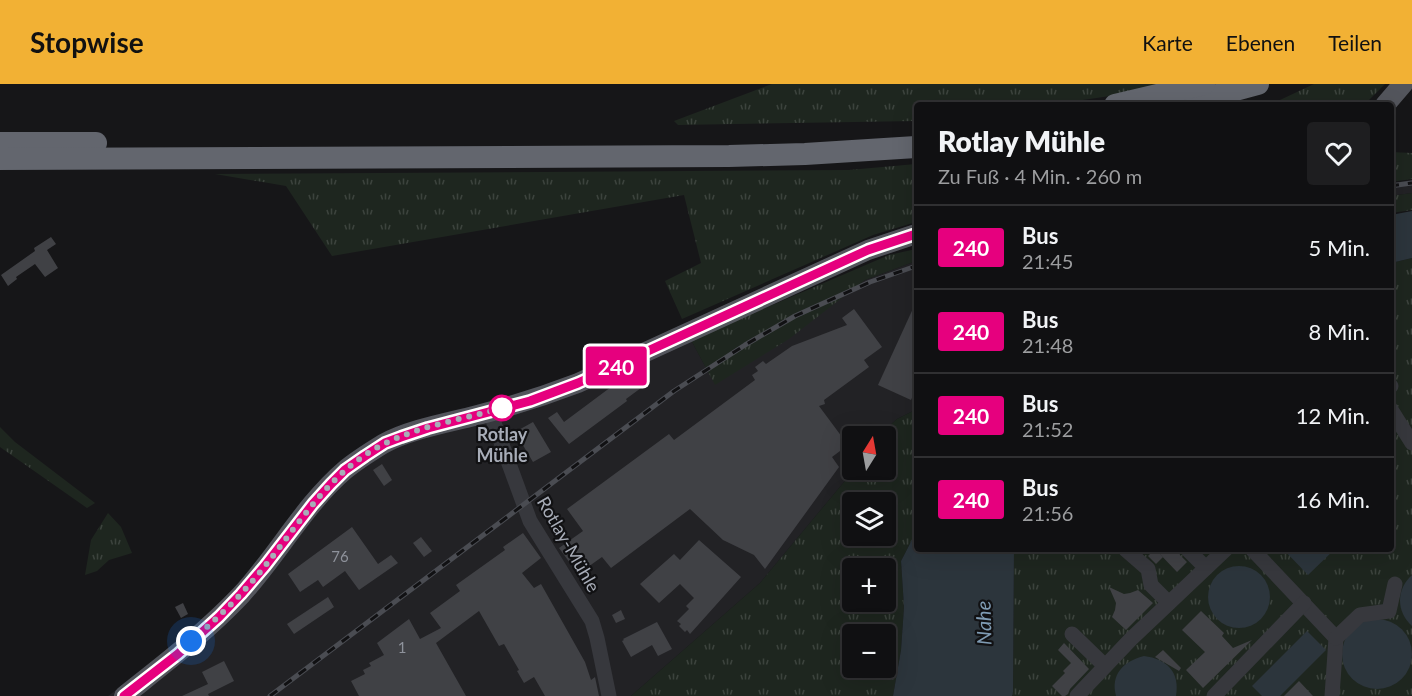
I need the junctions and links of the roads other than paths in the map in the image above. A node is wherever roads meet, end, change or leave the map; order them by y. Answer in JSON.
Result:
{"nodes":[{"id":1,"x":1204,"y":84,"type":"edge"},
{"id":2,"x":1258,"y":84,"type":"edge"},
{"id":3,"x":1403,"y":84,"type":"edge"},
{"id":4,"x":1128,"y":102,"type":"edge"},
{"id":5,"x":1190,"y":102,"type":"edge"},
{"id":6,"x":1388,"y":102,"type":"edge"},
{"id":7,"x":914,"y":132,"type":"edge"},
{"id":8,"x":0,"y":143,"type":"edge"},
{"id":9,"x":914,"y":147,"type":"edge"},
{"id":10,"x":0,"y":159,"type":"edge"},
{"id":11,"x":914,"y":235,"type":"edge"},
{"id":12,"x":490,"y":412,"type":"junction"},
{"id":13,"x":1394,"y":417,"type":"edge"},
{"id":14,"x":1412,"y":443,"type":"edge"},
{"id":15,"x":1128,"y":552,"type":"edge"},
{"id":16,"x":1189,"y":552,"type":"edge"},
{"id":17,"x":1223,"y":552,"type":"edge"},
{"id":18,"x":1255,"y":552,"type":"edge"},
{"id":19,"x":1206,"y":568,"type":"junction"},
{"id":20,"x":1395,"y":584,"type":"dead end"},
{"id":21,"x":1169,"y":603,"type":"junction"},
{"id":22,"x":1304,"y":603,"type":"junction"},
{"id":23,"x":1072,"y":634,"type":"dead end"},
{"id":24,"x":1336,"y":638,"type":"junction"},
{"id":25,"x":1105,"y":666,"type":"junction"},
{"id":26,"x":1086,"y":693,"type":"edge"},
{"id":27,"x":1223,"y":693,"type":"edge"},
{"id":28,"x":124,"y":696,"type":"edge"},
{"id":29,"x":609,"y":696,"type":"edge"},
{"id":30,"x":1332,"y":696,"type":"edge"}],
"edges":[{"from":1,"to":4,"type":"highway"},
{"from":2,"to":5,"type":"highway"},
{"from":3,"to":6,"type":"main road"},
{"from":7,"to":8,"type":"highway"},
{"from":9,"to":10,"type":"highway"},
{"from":11,"to":12,"type":"main road"},
{"from":12,"to":28,"type":"main road"},
{"from":12,"to":29,"type":"street","name":"Rotlay-Mühle"},
{"from":13,"to":14,"type":"street"},
{"from":15,"to":21,"type":"street"},
{"from":16,"to":19,"type":"street"},
{"from":17,"to":19,"type":"street"},
{"from":18,"to":22,"type":"street"},
{"from":19,"to":21,"type":"street"},
{"from":20,"to":24,"type":"street"},
{"from":21,"to":25,"type":"street"},
{"from":22,"to":24,"type":"street"},
{"from":22,"to":27,"type":"street"},
{"from":23,"to":25,"type":"street"},
{"from":24,"to":30,"type":"street"},
{"from":25,"to":26,"type":"street"}]}
